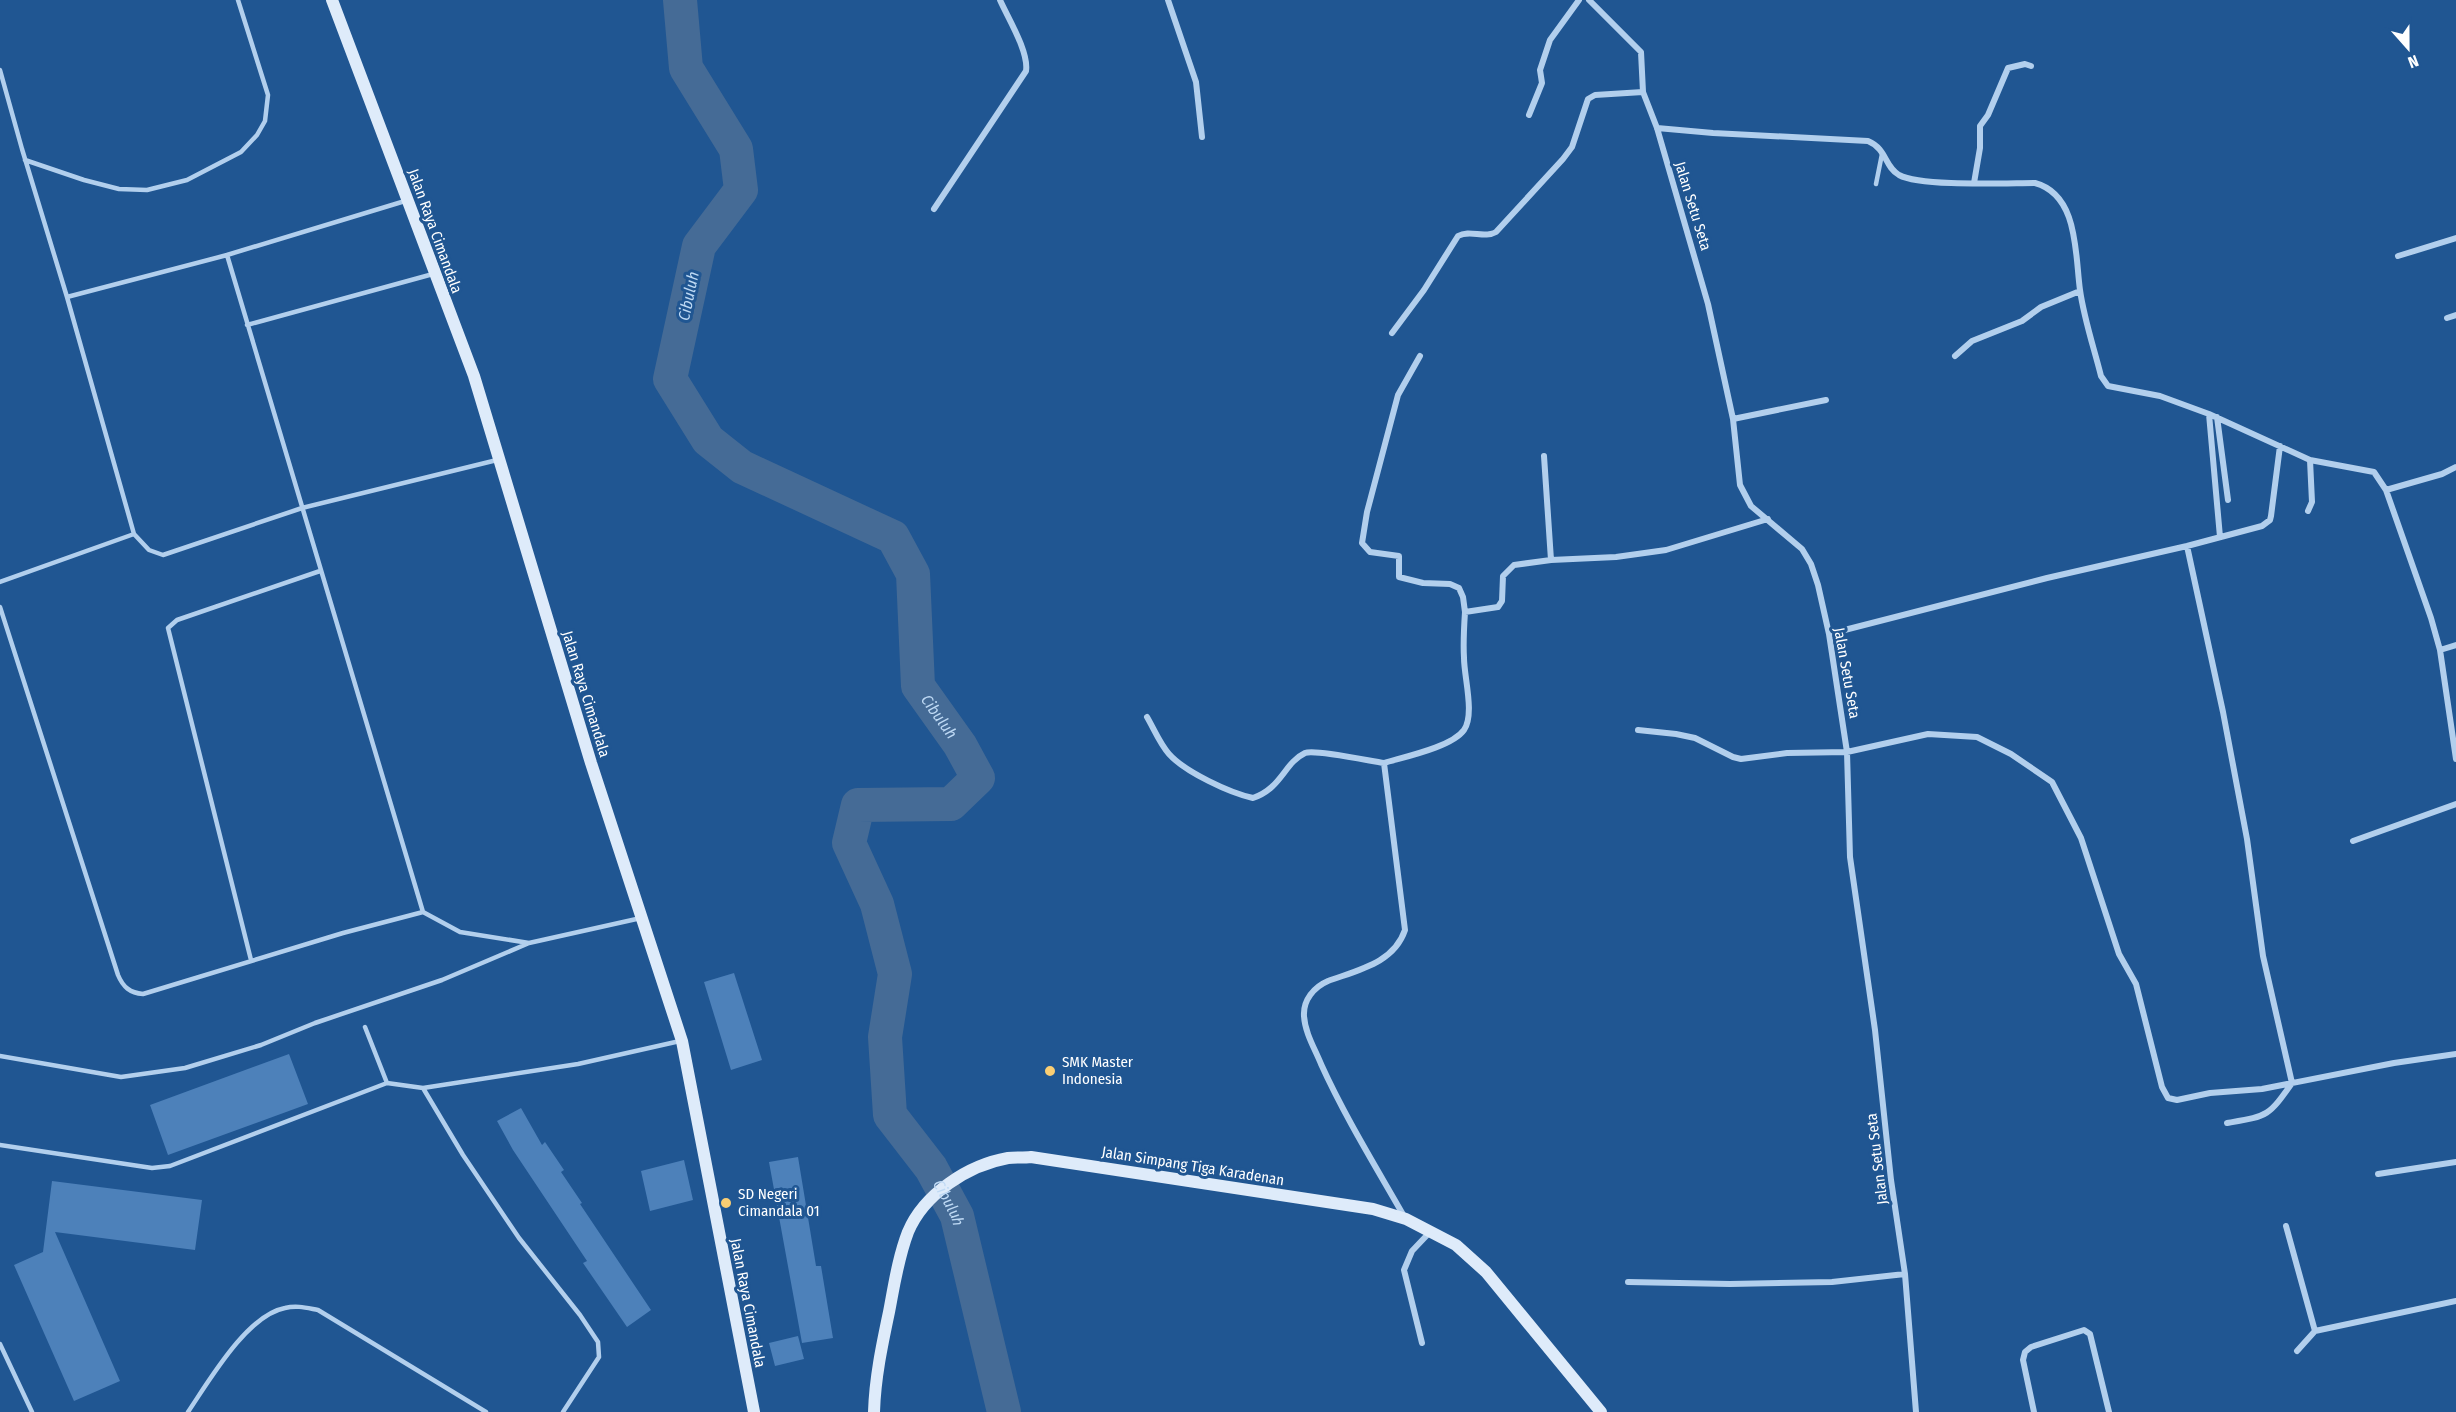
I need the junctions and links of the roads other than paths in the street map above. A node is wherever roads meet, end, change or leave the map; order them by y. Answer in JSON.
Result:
{"nodes":[{"id":1,"x":237,"y":0,"type":"edge"},
{"id":2,"x":332,"y":0,"type":"edge"},
{"id":3,"x":1000,"y":0,"type":"edge"},
{"id":4,"x":1168,"y":0,"type":"edge"},
{"id":5,"x":1579,"y":0,"type":"edge"},
{"id":6,"x":1589,"y":0,"type":"edge"},
{"id":7,"x":2031,"y":66,"type":"dead end"},
{"id":8,"x":0,"y":72,"type":"edge"},
{"id":9,"x":1643,"y":92,"type":"junction"},
{"id":10,"x":1529,"y":115,"type":"dead end"},
{"id":11,"x":1657,"y":128,"type":"junction"},
{"id":12,"x":1202,"y":137,"type":"dead end"},
{"id":13,"x":1883,"y":152,"type":"junction"},
{"id":14,"x":25,"y":160,"type":"junction"},
{"id":15,"x":1974,"y":183,"type":"junction"},
{"id":16,"x":1876,"y":184,"type":"dead end"},
{"id":17,"x":408,"y":201,"type":"junction"},
{"id":18,"x":934,"y":208,"type":"dead end"},
{"id":19,"x":2456,"y":238,"type":"edge"},
{"id":20,"x":227,"y":255,"type":"junction"},
{"id":21,"x":2398,"y":256,"type":"dead end"},
{"id":22,"x":435,"y":273,"type":"junction"},
{"id":23,"x":2080,"y":291,"type":"junction"},
{"id":24,"x":68,"y":297,"type":"junction"},
{"id":25,"x":2456,"y":315,"type":"edge"},
{"id":26,"x":2446,"y":318,"type":"dead end"},
{"id":27,"x":247,"y":325,"type":"junction"},
{"id":28,"x":1392,"y":333,"type":"dead end"},
{"id":29,"x":1420,"y":356,"type":"dead end"},
{"id":30,"x":1955,"y":356,"type":"dead end"},
{"id":31,"x":1826,"y":400,"type":"dead end"},
{"id":32,"x":2209,"y":414,"type":"junction"},
{"id":33,"x":2217,"y":417,"type":"junction"},
{"id":34,"x":1733,"y":419,"type":"junction"},
{"id":35,"x":2280,"y":446,"type":"junction"},
{"id":36,"x":1544,"y":456,"type":"dead end"},
{"id":37,"x":500,"y":459,"type":"junction"},
{"id":38,"x":2310,"y":460,"type":"junction"},
{"id":39,"x":2456,"y":467,"type":"edge"},
{"id":40,"x":2385,"y":490,"type":"junction"},
{"id":41,"x":2228,"y":500,"type":"dead end"},
{"id":42,"x":302,"y":508,"type":"junction"},
{"id":43,"x":2308,"y":511,"type":"dead end"},
{"id":44,"x":1768,"y":519,"type":"junction"},
{"id":45,"x":134,"y":534,"type":"junction"},
{"id":46,"x":2220,"y":537,"type":"junction"},
{"id":47,"x":2187,"y":546,"type":"junction"},
{"id":48,"x":1551,"y":560,"type":"junction"},
{"id":49,"x":320,"y":571,"type":"junction"},
{"id":50,"x":0,"y":582,"type":"edge"},
{"id":51,"x":0,"y":607,"type":"edge"},
{"id":52,"x":1465,"y":612,"type":"junction"},
{"id":53,"x":1829,"y":634,"type":"junction"},
{"id":54,"x":2456,"y":645,"type":"edge"},
{"id":55,"x":2440,"y":650,"type":"junction"},
{"id":56,"x":1147,"y":717,"type":"dead end"},
{"id":57,"x":1638,"y":730,"type":"dead end"},
{"id":58,"x":1847,"y":752,"type":"junction"},
{"id":59,"x":2456,"y":759,"type":"edge"},
{"id":60,"x":1384,"y":763,"type":"junction"},
{"id":61,"x":2456,"y":804,"type":"edge"},
{"id":62,"x":2353,"y":841,"type":"dead end"},
{"id":63,"x":423,"y":912,"type":"junction"},
{"id":64,"x":641,"y":918,"type":"junction"},
{"id":65,"x":529,"y":943,"type":"junction"},
{"id":66,"x":251,"y":960,"type":"junction"},
{"id":67,"x":365,"y":1027,"type":"dead end"},
{"id":68,"x":682,"y":1041,"type":"junction"},
{"id":69,"x":2456,"y":1054,"type":"edge"},
{"id":70,"x":0,"y":1056,"type":"edge"},
{"id":71,"x":387,"y":1083,"type":"junction"},
{"id":72,"x":2292,"y":1083,"type":"junction"},
{"id":73,"x":423,"y":1088,"type":"junction"},
{"id":74,"x":2227,"y":1123,"type":"dead end"},
{"id":75,"x":0,"y":1145,"type":"edge"},
{"id":76,"x":2456,"y":1162,"type":"edge"},
{"id":77,"x":2378,"y":1174,"type":"dead end"},
{"id":78,"x":1406,"y":1220,"type":"junction"},
{"id":79,"x":2286,"y":1226,"type":"dead end"},
{"id":80,"x":1431,"y":1232,"type":"junction"},
{"id":81,"x":1905,"y":1274,"type":"junction"},
{"id":82,"x":1628,"y":1282,"type":"dead end"},
{"id":83,"x":2456,"y":1301,"type":"edge"},
{"id":84,"x":2315,"y":1331,"type":"junction"},
{"id":85,"x":1422,"y":1343,"type":"dead end"},
{"id":86,"x":0,"y":1344,"type":"edge"},
{"id":87,"x":2297,"y":1351,"type":"dead end"},
{"id":88,"x":32,"y":1412,"type":"edge"},
{"id":89,"x":188,"y":1412,"type":"edge"},
{"id":90,"x":486,"y":1412,"type":"edge"},
{"id":91,"x":563,"y":1412,"type":"edge"},
{"id":92,"x":754,"y":1412,"type":"edge"},
{"id":93,"x":874,"y":1412,"type":"edge"},
{"id":94,"x":1601,"y":1412,"type":"edge"},
{"id":95,"x":1916,"y":1412,"type":"edge"},
{"id":96,"x":2034,"y":1412,"type":"edge"},
{"id":97,"x":2109,"y":1412,"type":"edge"}],
"edges":[{"from":1,"to":14,"type":"lane"},
{"from":2,"to":17,"type":"street","name":"Jalan Raya Cimandala"},
{"from":3,"to":18,"type":"street"},
{"from":4,"to":12,"type":"street"},
{"from":5,"to":10,"type":"street"},
{"from":6,"to":9,"type":"street","name":"Jalan Setu Seta"},
{"from":7,"to":15,"type":"street"},
{"from":8,"to":14,"type":"lane"},
{"from":9,"to":11,"type":"street","name":"Jalan Setu Seta"},
{"from":9,"to":28,"type":"street"},
{"from":11,"to":13,"type":"street"},
{"from":11,"to":34,"type":"street","name":"Jalan Setu Seta"},
{"from":13,"to":15,"type":"street"},
{"from":13,"to":16,"type":"lane"},
{"from":14,"to":24,"type":"lane"},
{"from":15,"to":23,"type":"street"},
{"from":17,"to":20,"type":"lane"},
{"from":17,"to":22,"type":"street","name":"Jalan Raya Cimandala"},
{"from":19,"to":21,"type":"street"},
{"from":20,"to":24,"type":"lane"},
{"from":20,"to":27,"type":"lane"},
{"from":22,"to":27,"type":"lane"},
{"from":22,"to":37,"type":"street","name":"Jalan Raya Cimandala"},
{"from":23,"to":30,"type":"street"},
{"from":23,"to":32,"type":"street"},
{"from":24,"to":45,"type":"lane"},
{"from":25,"to":26,"type":"street"},
{"from":27,"to":42,"type":"lane"},
{"from":29,"to":52,"type":"street"},
{"from":31,"to":34,"type":"street"},
{"from":32,"to":33,"type":"street"},
{"from":32,"to":46,"type":"street"},
{"from":33,"to":35,"type":"street"},
{"from":33,"to":41,"type":"street"},
{"from":34,"to":44,"type":"street","name":"Jalan Setu Seta"},
{"from":35,"to":38,"type":"street"},
{"from":35,"to":46,"type":"street"},
{"from":36,"to":48,"type":"street"},
{"from":37,"to":42,"type":"lane"},
{"from":37,"to":64,"type":"street","name":"Jalan Raya Cimandala"},
{"from":38,"to":40,"type":"street"},
{"from":38,"to":43,"type":"street"},
{"from":39,"to":40,"type":"street"},
{"from":40,"to":55,"type":"street"},
{"from":42,"to":45,"type":"lane"},
{"from":42,"to":49,"type":"lane"},
{"from":44,"to":48,"type":"street"},
{"from":44,"to":53,"type":"street","name":"Jalan Setu Seta"},
{"from":45,"to":50,"type":"lane"},
{"from":46,"to":47,"type":"street"},
{"from":47,"to":53,"type":"street"},
{"from":47,"to":72,"type":"street"},
{"from":48,"to":52,"type":"street"},
{"from":49,"to":63,"type":"lane"},
{"from":49,"to":66,"type":"lane"},
{"from":51,"to":66,"type":"lane"},
{"from":52,"to":60,"type":"street"},
{"from":53,"to":58,"type":"street","name":"Jalan Setu Seta"},
{"from":54,"to":55,"type":"street"},
{"from":55,"to":59,"type":"street"},
{"from":56,"to":60,"type":"street"},
{"from":57,"to":58,"type":"street"},
{"from":58,"to":72,"type":"street"},
{"from":58,"to":81,"type":"street","name":"Jalan Setu Seta"},
{"from":60,"to":78,"type":"street"},
{"from":61,"to":62,"type":"street"},
{"from":63,"to":65,"type":"lane"},
{"from":63,"to":66,"type":"lane"},
{"from":64,"to":65,"type":"lane"},
{"from":64,"to":68,"type":"street","name":"Jalan Raya Cimandala"},
{"from":65,"to":70,"type":"lane"},
{"from":67,"to":71,"type":"lane"},
{"from":68,"to":73,"type":"lane"},
{"from":68,"to":92,"type":"street","name":"Jalan Raya Cimandala"},
{"from":69,"to":72,"type":"street"},
{"from":71,"to":73,"type":"lane"},
{"from":71,"to":75,"type":"lane"},
{"from":72,"to":74,"type":"street"},
{"from":73,"to":91,"type":"lane"},
{"from":76,"to":77,"type":"street"},
{"from":78,"to":80,"type":"street","name":"Jalan Simpang Tiga Karadenan"},
{"from":78,"to":93,"type":"street","name":"Jalan Simpang Tiga Karadenan"},
{"from":79,"to":84,"type":"street"},
{"from":80,"to":85,"type":"street"},
{"from":80,"to":94,"type":"street","name":"Jalan Simpang Tiga Karadenan"},
{"from":81,"to":82,"type":"street"},
{"from":81,"to":95,"type":"street","name":"Jalan Setu Seta"},
{"from":83,"to":84,"type":"street"},
{"from":84,"to":87,"type":"street"},
{"from":86,"to":88,"type":"lane"},
{"from":89,"to":90,"type":"lane"},
{"from":96,"to":97,"type":"street"}]}
